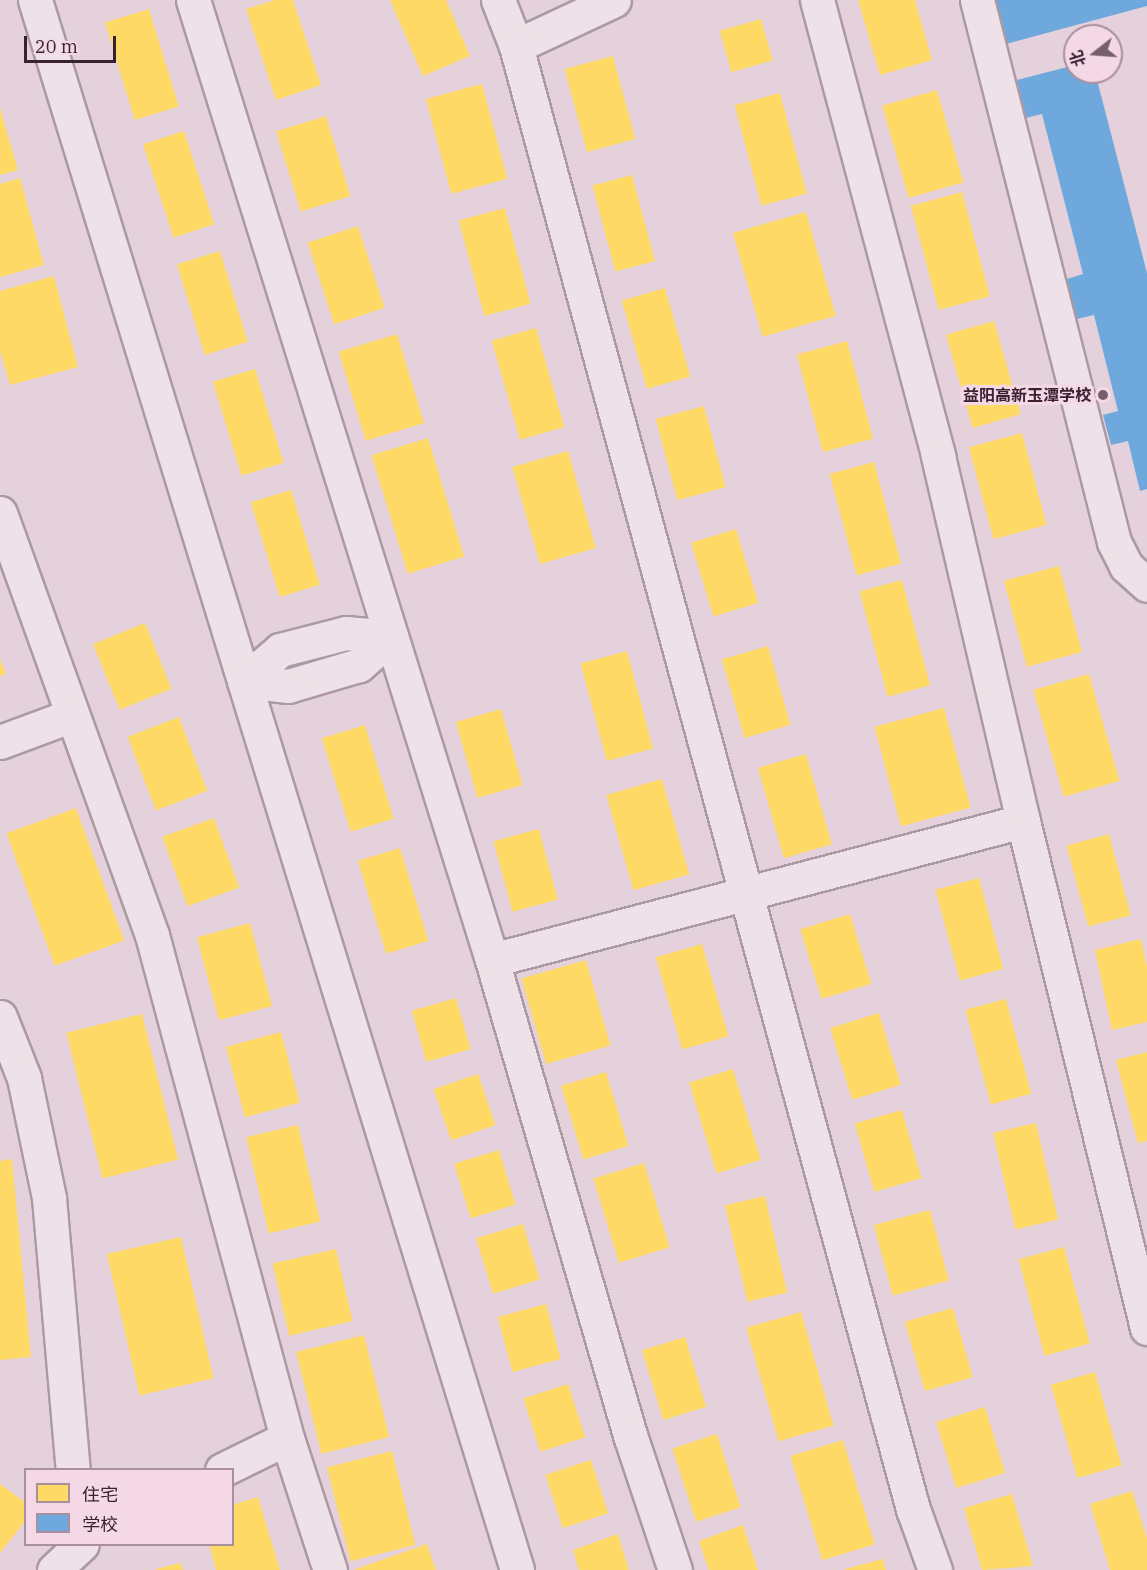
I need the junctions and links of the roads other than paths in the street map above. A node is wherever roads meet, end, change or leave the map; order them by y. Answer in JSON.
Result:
{"nodes":[{"id":1,"x":35,"y":0,"type":"edge"},
{"id":2,"x":193,"y":0,"type":"edge"},
{"id":3,"x":498,"y":0,"type":"edge"},
{"id":4,"x":614,"y":0,"type":"edge"},
{"id":5,"x":817,"y":0,"type":"edge"},
{"id":6,"x":977,"y":0,"type":"edge"},
{"id":7,"x":516,"y":46,"type":"junction"},
{"id":8,"x":0,"y":513,"type":"edge"},
{"id":9,"x":1147,"y":585,"type":"edge"},
{"id":10,"x":391,"y":636,"type":"junction"},
{"id":11,"x":244,"y":681,"type":"junction"},
{"id":12,"x":70,"y":716,"type":"junction"},
{"id":13,"x":0,"y":742,"type":"edge"},
{"id":14,"x":1023,"y":822,"type":"junction"},
{"id":15,"x":749,"y":893,"type":"junction"},
{"id":16,"x":492,"y":960,"type":"junction"},
{"id":17,"x":0,"y":1017,"type":"edge"},
{"id":18,"x":1147,"y":1328,"type":"edge"},
{"id":19,"x":287,"y":1438,"type":"junction"},
{"id":20,"x":73,"y":1468,"type":"edge"},
{"id":21,"x":226,"y":1468,"type":"edge"},
{"id":22,"x":85,"y":1552,"type":"edge"},
{"id":23,"x":54,"y":1570,"type":"edge"},
{"id":24,"x":330,"y":1570,"type":"edge"},
{"id":25,"x":517,"y":1570,"type":"edge"},
{"id":26,"x":675,"y":1570,"type":"edge"},
{"id":27,"x":935,"y":1570,"type":"edge"}],
"edges":[{"from":1,"to":11,"type":"street"},
{"from":2,"to":10,"type":"street"},
{"from":3,"to":7,"type":"street"},
{"from":4,"to":7,"type":"street"},
{"from":5,"to":14,"type":"street"},
{"from":6,"to":9,"type":"street"},
{"from":7,"to":15,"type":"street"},
{"from":8,"to":12,"type":"street"},
{"from":10,"to":11,"type":"street"},
{"from":10,"to":16,"type":"street"},
{"from":11,"to":25,"type":"street"},
{"from":12,"to":13,"type":"street"},
{"from":12,"to":19,"type":"street"},
{"from":14,"to":15,"type":"street"},
{"from":14,"to":18,"type":"street"},
{"from":15,"to":16,"type":"street"},
{"from":15,"to":27,"type":"street"},
{"from":16,"to":26,"type":"street"},
{"from":17,"to":20,"type":"street"},
{"from":19,"to":21,"type":"street"},
{"from":19,"to":24,"type":"street"},
{"from":22,"to":23,"type":"street"}]}
